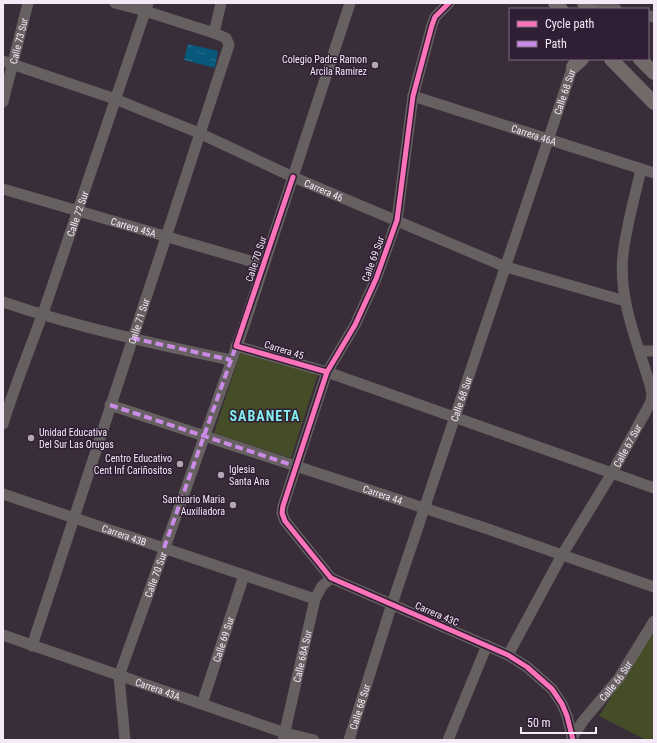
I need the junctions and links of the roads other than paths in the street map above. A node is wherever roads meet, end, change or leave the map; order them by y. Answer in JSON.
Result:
{"nodes":[{"id":1,"x":28,"y":3,"type":"edge"},
{"id":2,"x":115,"y":3,"type":"edge"},
{"id":3,"x":221,"y":3,"type":"edge"},
{"id":4,"x":350,"y":3,"type":"edge"},
{"id":5,"x":449,"y":3,"type":"edge"},
{"id":6,"x":146,"y":7,"type":"edge"},
{"id":7,"x":214,"y":32,"type":"junction"},
{"id":8,"x":612,"y":60,"type":"edge"},
{"id":9,"x":641,"y":60,"type":"edge"},
{"id":10,"x":3,"y":61,"type":"edge"},
{"id":11,"x":577,"y":62,"type":"edge"},
{"id":12,"x":14,"y":64,"type":"junction"},
{"id":13,"x":654,"y":73,"type":"edge"},
{"id":14,"x":413,"y":96,"type":"junction"},
{"id":15,"x":115,"y":99,"type":"junction"},
{"id":16,"x":3,"y":102,"type":"edge"},
{"id":17,"x":654,"y":103,"type":"edge"},
{"id":18,"x":199,"y":133,"type":"junction"},
{"id":19,"x":548,"y":139,"type":"junction"},
{"id":20,"x":640,"y":169,"type":"junction"},
{"id":21,"x":654,"y":173,"type":"edge"},
{"id":22,"x":293,"y":177,"type":"junction"},
{"id":23,"x":3,"y":189,"type":"edge"},
{"id":24,"x":399,"y":206,"type":"junction"},
{"id":25,"x":78,"y":211,"type":"junction"},
{"id":26,"x":385,"y":216,"type":"junction"},
{"id":27,"x":397,"y":220,"type":"junction"},
{"id":28,"x":165,"y":236,"type":"junction"},
{"id":29,"x":264,"y":265,"type":"junction"},
{"id":30,"x":506,"y":267,"type":"junction"},
{"id":31,"x":625,"y":301,"type":"junction"},
{"id":32,"x":3,"y":302,"type":"edge"},
{"id":33,"x":42,"y":316,"type":"junction"},
{"id":34,"x":132,"y":338,"type":"junction"},
{"id":35,"x":236,"y":346,"type":"junction"},
{"id":36,"x":640,"y":351,"type":"junction"},
{"id":37,"x":654,"y":351,"type":"edge"},
{"id":38,"x":231,"y":360,"type":"junction"},
{"id":39,"x":327,"y":372,"type":"junction"},
{"id":40,"x":7,"y":393,"type":"edge"},
{"id":41,"x":110,"y":405,"type":"junction"},
{"id":42,"x":455,"y":418,"type":"junction"},
{"id":43,"x":3,"y":424,"type":"edge"},
{"id":44,"x":204,"y":436,"type":"junction"},
{"id":45,"x":295,"y":466,"type":"junction"},
{"id":46,"x":612,"y":473,"type":"junction"},
{"id":47,"x":654,"y":488,"type":"edge"},
{"id":48,"x":3,"y":494,"type":"edge"},
{"id":49,"x":425,"y":509,"type":"junction"},
{"id":50,"x":282,"y":514,"type":"joint"},
{"id":51,"x":74,"y":518,"type":"junction"},
{"id":52,"x":164,"y":548,"type":"junction"},
{"id":53,"x":562,"y":555,"type":"junction"},
{"id":54,"x":244,"y":575,"type":"junction"},
{"id":55,"x":330,"y":578,"type":"junction"},
{"id":56,"x":654,"y":587,"type":"edge"},
{"id":57,"x":314,"y":598,"type":"junction"},
{"id":58,"x":392,"y":604,"type":"junction"},
{"id":59,"x":654,"y":621,"type":"edge"},
{"id":60,"x":3,"y":635,"type":"edge"},
{"id":61,"x":487,"y":645,"type":"junction"},
{"id":62,"x":32,"y":646,"type":"junction"},
{"id":63,"x":508,"y":655,"type":"junction"},
{"id":64,"x":119,"y":676,"type":"junction"},
{"id":65,"x":202,"y":704,"type":"junction"},
{"id":66,"x":284,"y":736,"type":"edge"},
{"id":67,"x":573,"y":739,"type":"edge"},
{"id":68,"x":125,"y":740,"type":"edge"},
{"id":69,"x":314,"y":740,"type":"edge"},
{"id":70,"x":349,"y":740,"type":"edge"},
{"id":71,"x":448,"y":740,"type":"edge"}],
"edges":[{"from":1,"to":12,"type":"street","name":"Calle 73 Sur"},
{"from":2,"to":6,"type":"street"},
{"from":3,"to":7,"type":"street"},
{"from":4,"to":22,"type":"street","name":"Calle 70 Sur"},
{"from":5,"to":14,"type":"street","name":"Calle 69 Sur"},
{"from":6,"to":7,"type":"street"},
{"from":6,"to":15,"type":"street","name":"Calle 72 Sur"},
{"from":7,"to":18,"type":"street","name":"Calle 71 Sur"},
{"from":8,"to":17,"type":"main road"},
{"from":9,"to":13,"type":"main road"},
{"from":10,"to":12,"type":"street","name":"Carrera 46"},
{"from":11,"to":19,"type":"street","name":"Calle 68 Sur"},
{"from":12,"to":15,"type":"street","name":"Carrera 46"},
{"from":12,"to":16,"type":"street","name":"Calle 73 Sur"},
{"from":14,"to":19,"type":"street","name":"Carrera 46A"},
{"from":14,"to":24,"type":"street","name":"Calle 69 Sur"},
{"from":15,"to":18,"type":"street","name":"Carrera 46"},
{"from":15,"to":25,"type":"street","name":"Calle 72 Sur"},
{"from":18,"to":22,"type":"street","name":"Carrera 46"},
{"from":18,"to":28,"type":"street","name":"Calle 71 Sur"},
{"from":19,"to":20,"type":"street","name":"Carrera 46A"},
{"from":19,"to":30,"type":"street","name":"Calle 68 Sur"},
{"from":20,"to":21,"type":"street","name":"Carrera 46A"},
{"from":20,"to":31,"type":"street","name":"Calle 67 Sur"},
{"from":22,"to":26,"type":"street","name":"Carrera 46"},
{"from":22,"to":29,"type":"street","name":"Calle 70 Sur"},
{"from":23,"to":25,"type":"street","name":"Carrera 45A"},
{"from":24,"to":26,"type":"street"},
{"from":24,"to":27,"type":"street","name":"Calle 69 Sur"},
{"from":25,"to":28,"type":"street","name":"Carrera 45A"},
{"from":25,"to":33,"type":"street","name":"Calle 72 Sur"},
{"from":26,"to":27,"type":"street","name":"Carrera 46"},
{"from":27,"to":30,"type":"street","name":"Carrera 46"},
{"from":27,"to":39,"type":"street","name":"Calle 69 Sur"},
{"from":28,"to":29,"type":"street","name":"Carrera 45A"},
{"from":28,"to":34,"type":"street","name":"Calle 71 Sur"},
{"from":29,"to":35,"type":"street","name":"Calle 70 Sur"},
{"from":30,"to":31,"type":"street","name":"Carrera 46"},
{"from":30,"to":42,"type":"street","name":"Calle 68 Sur"},
{"from":31,"to":36,"type":"street","name":"Calle 67 Sur"},
{"from":32,"to":33,"type":"street"},
{"from":33,"to":34,"type":"street"},
{"from":33,"to":40,"type":"street","name":"Calle 72 Sur"},
{"from":34,"to":38,"type":"street"},
{"from":34,"to":41,"type":"street","name":"Calle 71 Sur"},
{"from":35,"to":38,"type":"street","name":"Calle 70 Sur"},
{"from":35,"to":39,"type":"street","name":"Carrera 45"},
{"from":36,"to":37,"type":"street"},
{"from":36,"to":46,"type":"street","name":"Calle 67 Sur"},
{"from":38,"to":44,"type":"street","name":"Calle 70 Sur"},
{"from":39,"to":42,"type":"street","name":"Carrera 45"},
{"from":39,"to":45,"type":"street","name":"Calle 69 Sur"},
{"from":40,"to":43,"type":"street","name":"Calle 72 Sur"},
{"from":41,"to":44,"type":"street","name":"Carrera 44"},
{"from":41,"to":51,"type":"street","name":"Calle 71 Sur"},
{"from":42,"to":46,"type":"street","name":"Carrera 45"},
{"from":42,"to":49,"type":"street","name":"Calle 68 Sur"},
{"from":44,"to":45,"type":"street","name":"Carrera 44"},
{"from":44,"to":52,"type":"street","name":"Calle 70 Sur"},
{"from":45,"to":49,"type":"street","name":"Carrera 44"},
{"from":45,"to":50,"type":"street","name":"Calle 69 Sur"},
{"from":46,"to":47,"type":"street","name":"Carrera 45"},
{"from":46,"to":53,"type":"street","name":"Calle 67 Sur"},
{"from":48,"to":51,"type":"street","name":"Carrera 43B"},
{"from":49,"to":53,"type":"street","name":"Carrera 44"},
{"from":49,"to":58,"type":"street","name":"Calle 68 Sur"},
{"from":50,"to":55,"type":"street","name":"Carrera 43C"},
{"from":51,"to":52,"type":"street","name":"Carrera 43B"},
{"from":51,"to":62,"type":"street","name":"Calle 71 Sur"},
{"from":52,"to":54,"type":"street","name":"Carrera 43B"},
{"from":52,"to":64,"type":"street","name":"Calle 70 Sur"},
{"from":53,"to":56,"type":"street","name":"Carrera 44"},
{"from":53,"to":63,"type":"street","name":"Calle 67 Sur"},
{"from":54,"to":57,"type":"street","name":"Carrera 43B"},
{"from":54,"to":65,"type":"street","name":"Calle 69 Sur"},
{"from":55,"to":57,"type":"street","name":"Calle 68A Sur"},
{"from":55,"to":58,"type":"street","name":"Carrera 43C"},
{"from":57,"to":66,"type":"street","name":"Calle 68A Sur"},
{"from":58,"to":61,"type":"street","name":"Carrera 43C"},
{"from":58,"to":70,"type":"street","name":"Calle 68 Sur"},
{"from":59,"to":67,"type":"street","name":"Calle 66 Sur"},
{"from":60,"to":62,"type":"street","name":"Carrera 43A"},
{"from":61,"to":63,"type":"street","name":"Carrera 43C"},
{"from":61,"to":71,"type":"street"},
{"from":62,"to":64,"type":"street","name":"Carrera 43A"},
{"from":63,"to":67,"type":"street","name":"Carrera 43C"},
{"from":64,"to":65,"type":"street","name":"Carrera 43A"},
{"from":64,"to":68,"type":"street","name":"Calle 70 Sur"},
{"from":65,"to":66,"type":"street","name":"Carrera 43A"},
{"from":66,"to":69,"type":"street","name":"Carrera 43A"}]}
